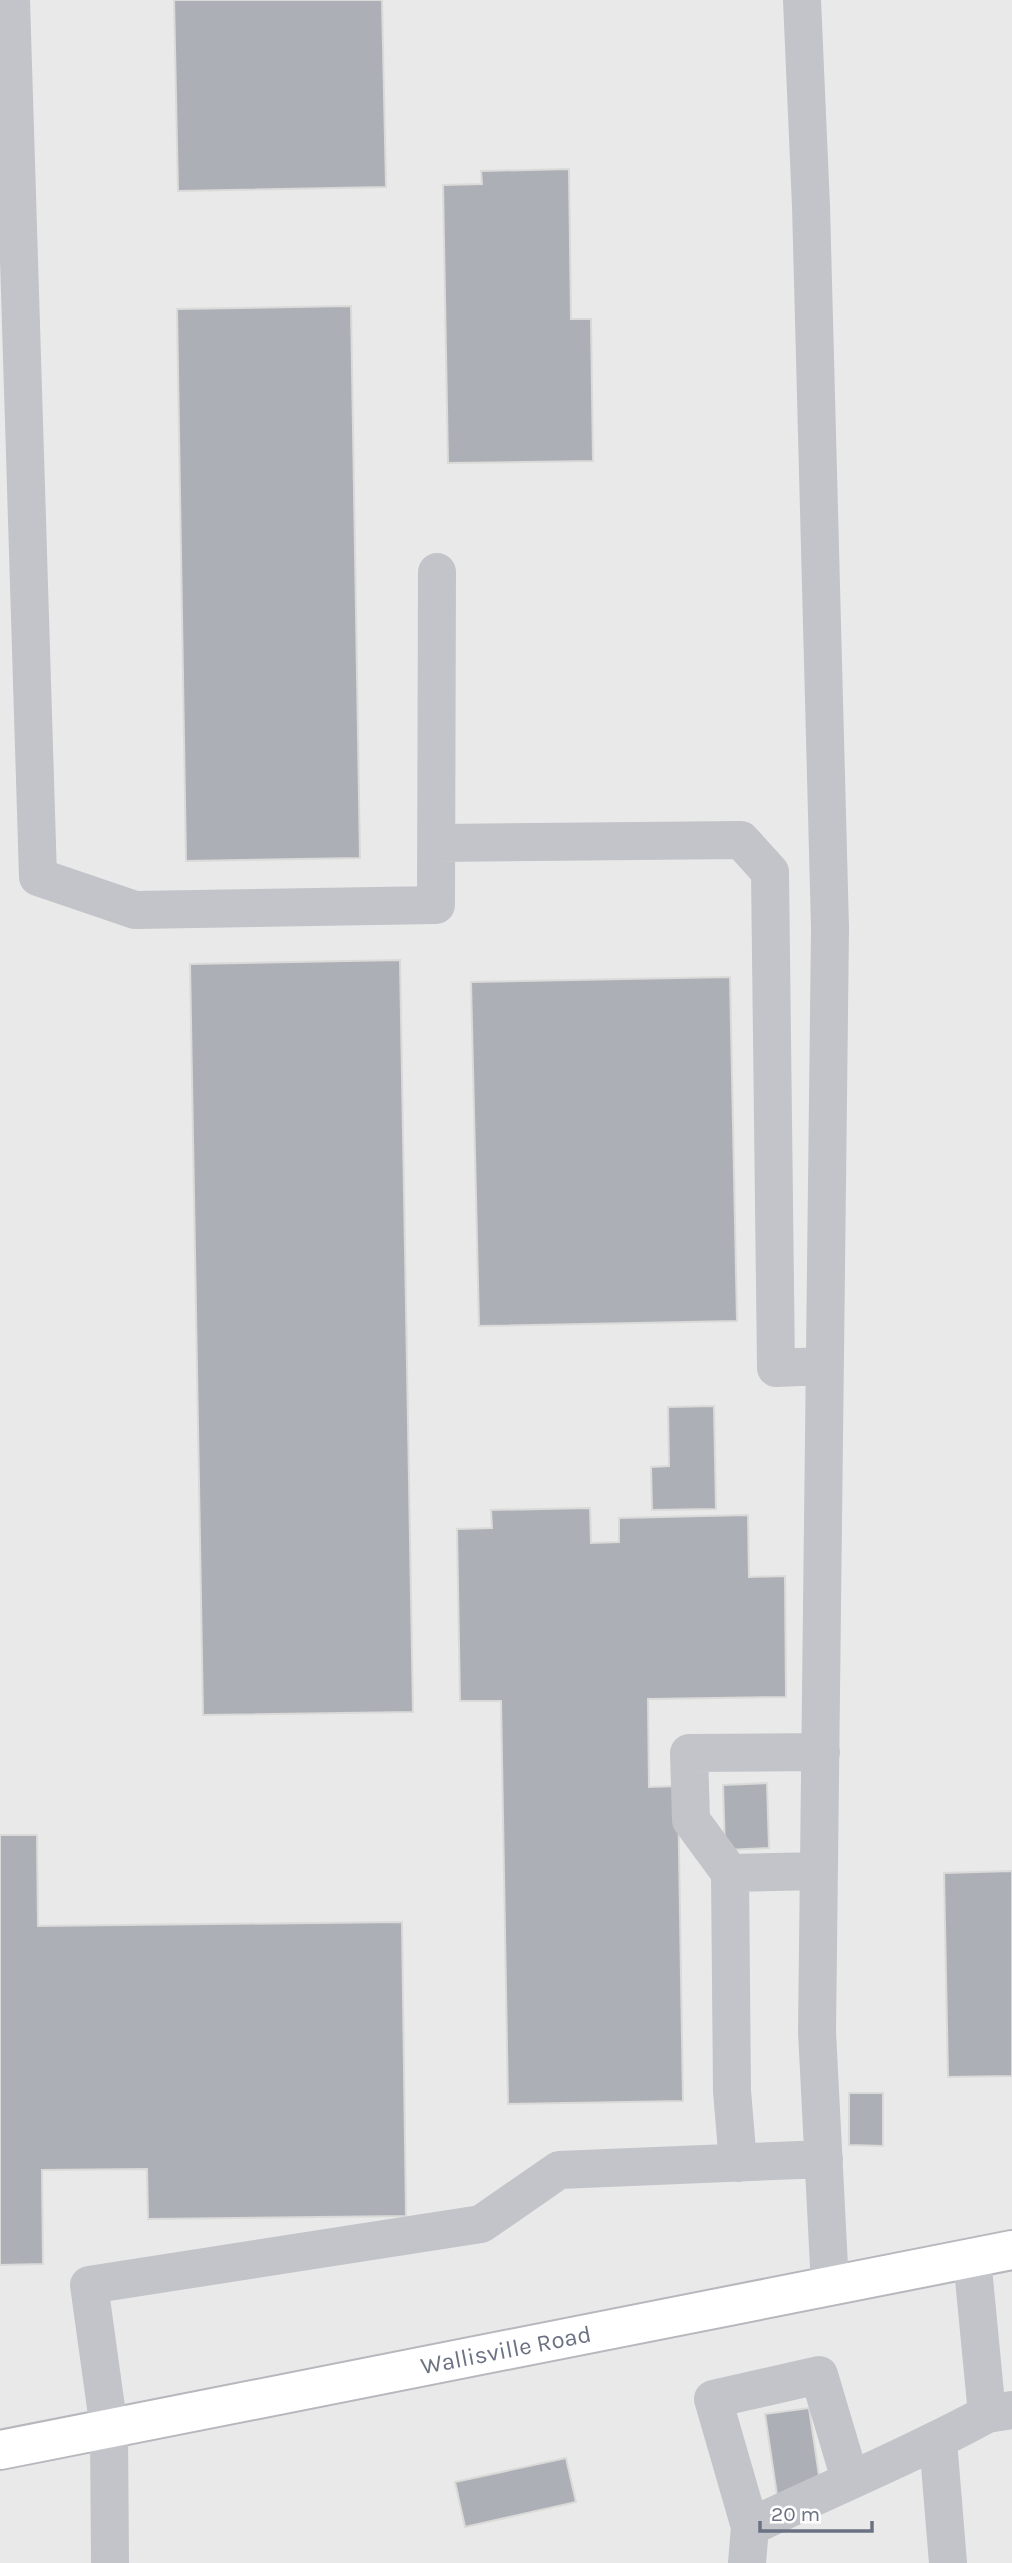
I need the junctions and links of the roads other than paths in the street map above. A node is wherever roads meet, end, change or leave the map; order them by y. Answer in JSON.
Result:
{"nodes":[{"id":1,"x":12,"y":0,"type":"edge"},
{"id":2,"x":802,"y":0,"type":"edge"},
{"id":3,"x":437,"y":572,"type":"dead end"},
{"id":4,"x":437,"y":844,"type":"junction"},
{"id":5,"x":825,"y":1367,"type":"junction"},
{"id":6,"x":821,"y":1752,"type":"junction"},
{"id":7,"x":819,"y":1871,"type":"junction"},
{"id":8,"x":730,"y":1873,"type":"junction"},
{"id":9,"x":824,"y":2159,"type":"junction"},
{"id":10,"x":738,"y":2162,"type":"junction"},
{"id":11,"x":1012,"y":2250,"type":"edge"},
{"id":12,"x":972,"y":2258,"type":"junction"},
{"id":13,"x":830,"y":2286,"type":"junction"},
{"id":14,"x":999,"y":2412,"type":"edge"},
{"id":15,"x":109,"y":2429,"type":"junction"},
{"id":16,"x":938,"y":2441,"type":"junction"},
{"id":17,"x":0,"y":2450,"type":"edge"},
{"id":18,"x":850,"y":2479,"type":"junction"},
{"id":19,"x":748,"y":2545,"type":"edge"},
{"id":20,"x":110,"y":2563,"type":"edge"},
{"id":21,"x":948,"y":2563,"type":"edge"}],
"edges":[{"from":1,"to":4,"type":"lane"},
{"from":2,"to":5,"type":"lane"},
{"from":3,"to":4,"type":"lane"},
{"from":4,"to":5,"type":"lane"},
{"from":5,"to":6,"type":"lane"},
{"from":6,"to":7,"type":"lane"},
{"from":6,"to":8,"type":"lane"},
{"from":7,"to":8,"type":"lane"},
{"from":7,"to":9,"type":"lane"},
{"from":8,"to":10,"type":"lane"},
{"from":9,"to":10,"type":"lane"},
{"from":9,"to":13,"type":"lane"},
{"from":10,"to":15,"type":"lane"},
{"from":11,"to":12,"type":"main road","name":"Wallisville Road"},
{"from":12,"to":13,"type":"main road","name":"Wallisville Road"},
{"from":12,"to":14,"type":"lane"},
{"from":13,"to":15,"type":"main road","name":"Wallisville Road"},
{"from":14,"to":16,"type":"lane"},
{"from":15,"to":17,"type":"main road","name":"Wallisville Road"},
{"from":15,"to":20,"type":"lane"},
{"from":16,"to":18,"type":"lane"},
{"from":16,"to":21,"type":"lane"},
{"from":18,"to":19,"type":"lane"},
{"from":18,"to":19,"type":"lane"}]}
